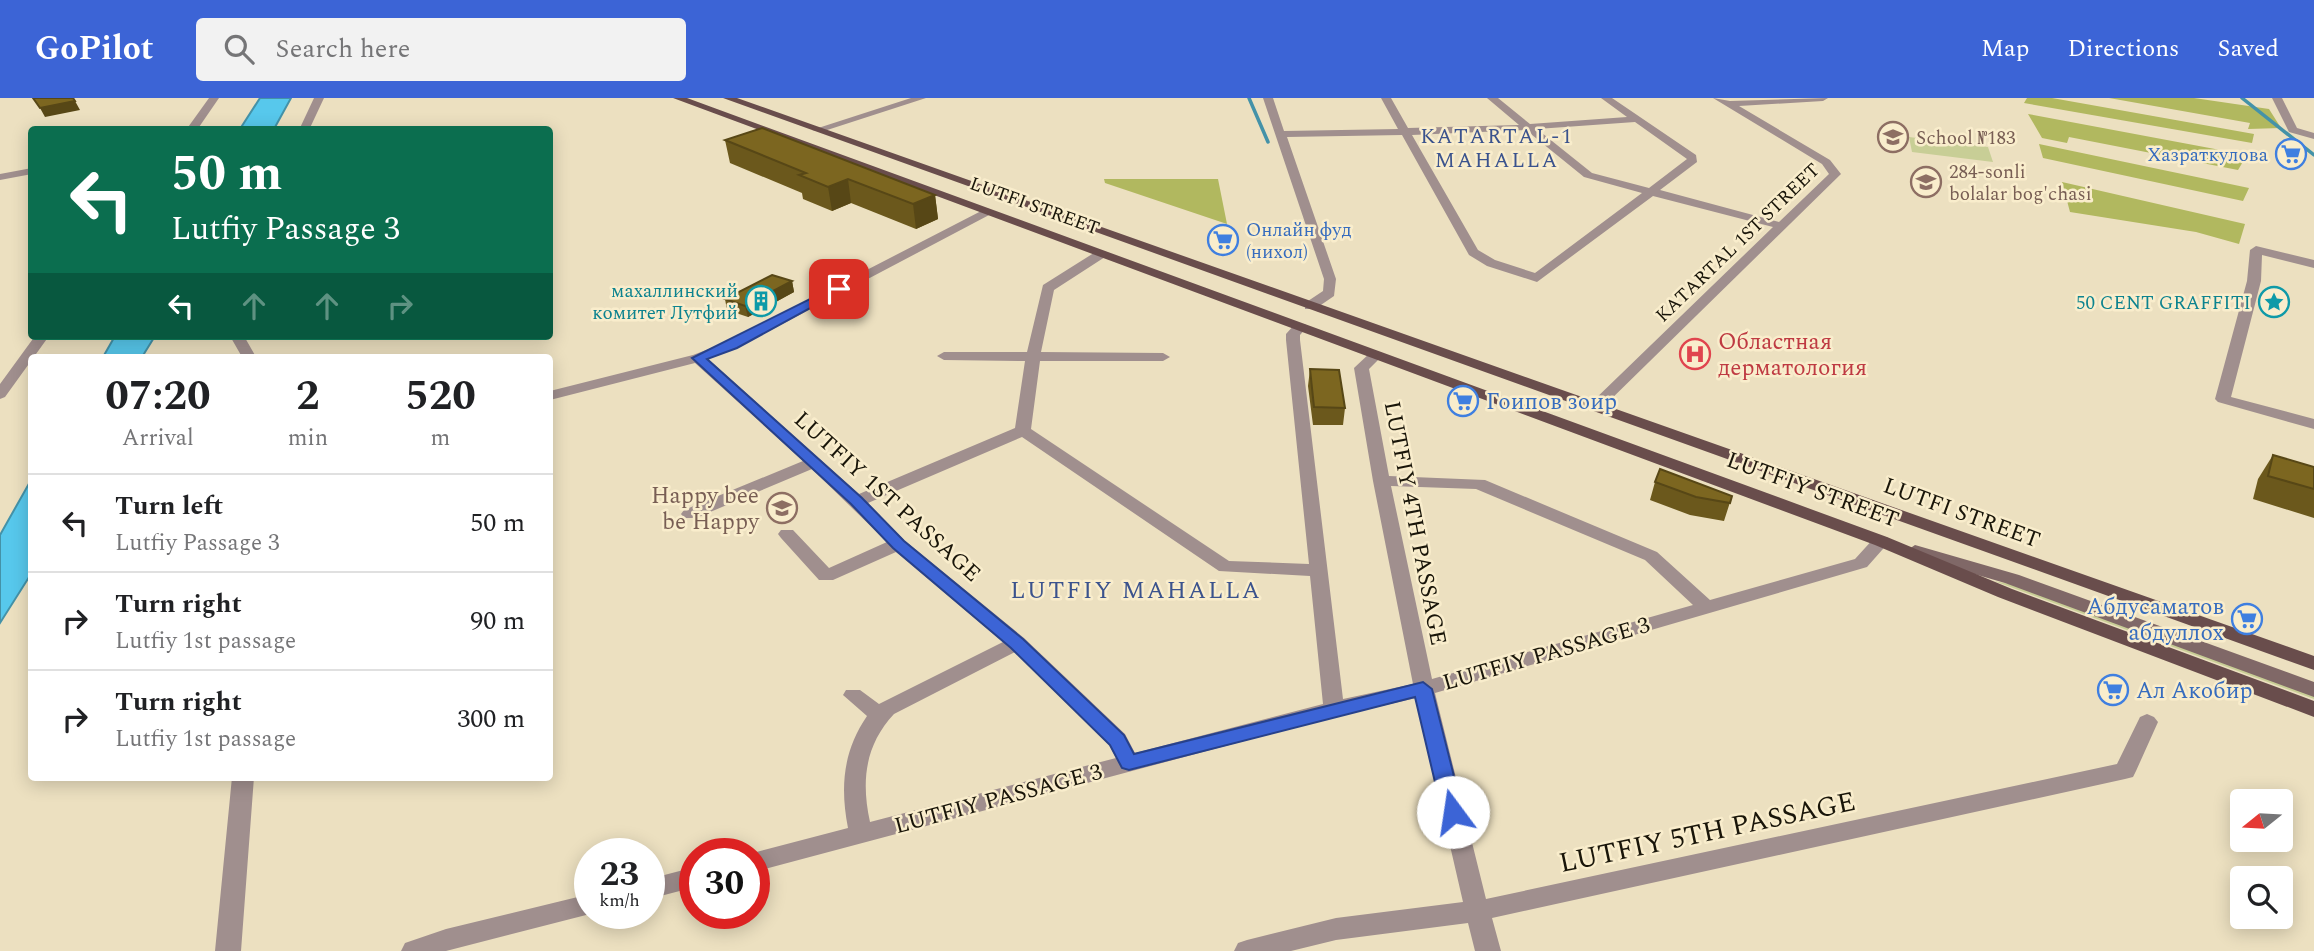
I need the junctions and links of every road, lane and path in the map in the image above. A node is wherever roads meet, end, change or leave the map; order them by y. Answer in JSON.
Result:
{"nodes":[{"id":1,"x":214,"y":98,"type":"edge"},
{"id":2,"x":319,"y":98,"type":"edge"},
{"id":3,"x":678,"y":98,"type":"edge"},
{"id":4,"x":728,"y":98,"type":"edge"},
{"id":5,"x":921,"y":98,"type":"edge"},
{"id":6,"x":1268,"y":98,"type":"edge"},
{"id":7,"x":1386,"y":98,"type":"edge"},
{"id":8,"x":1492,"y":98,"type":"edge"},
{"id":9,"x":1608,"y":98,"type":"edge"},
{"id":10,"x":1824,"y":98,"type":"edge"},
{"id":11,"x":2277,"y":98,"type":"edge"},
{"id":12,"x":1723,"y":101,"type":"edge"},
{"id":13,"x":754,"y":107,"type":"junction"},
{"id":14,"x":726,"y":116,"type":"junction"},
{"id":15,"x":1637,"y":119,"type":"junction"},
{"id":16,"x":194,"y":126,"type":"edge"},
{"id":17,"x":306,"y":126,"type":"edge"},
{"id":18,"x":812,"y":128,"type":"junction"},
{"id":19,"x":1530,"y":128,"type":"junction"},
{"id":20,"x":1408,"y":132,"type":"junction"},
{"id":21,"x":1282,"y":134,"type":"junction"},
{"id":22,"x":782,"y":136,"type":"junction"},
{"id":23,"x":2314,"y":136,"type":"edge"},
{"id":24,"x":28,"y":171,"type":"edge"},
{"id":25,"x":0,"y":177,"type":"edge"},
{"id":26,"x":1651,"y":192,"type":"junction"},
{"id":27,"x":987,"y":212,"type":"junction"},
{"id":28,"x":1782,"y":226,"type":"junction"},
{"id":29,"x":1101,"y":254,"type":"junction"},
{"id":30,"x":2314,"y":264,"type":"edge"},
{"id":31,"x":1310,"y":306,"type":"junction"},
{"id":32,"x":1300,"y":327,"type":"junction"},
{"id":33,"x":28,"y":355,"type":"edge"},
{"id":34,"x":1376,"y":355,"type":"junction"},
{"id":35,"x":944,"y":356,"type":"dead end"},
{"id":36,"x":1033,"y":357,"type":"junction"},
{"id":37,"x":1163,"y":357,"type":"dead end"},
{"id":38,"x":698,"y":358,"type":"junction"},
{"id":39,"x":0,"y":394,"type":"edge"},
{"id":40,"x":553,"y":394,"type":"edge"},
{"id":41,"x":1595,"y":407,"type":"junction"},
{"id":42,"x":2314,"y":424,"type":"edge"},
{"id":43,"x":1023,"y":431,"type":"junction"},
{"id":44,"x":1742,"y":459,"type":"junction"},
{"id":45,"x":814,"y":462,"type":"junction"},
{"id":46,"x":1381,"y":481,"type":"junction"},
{"id":47,"x":1723,"y":483,"type":"junction"},
{"id":48,"x":857,"y":501,"type":"junction"},
{"id":49,"x":690,"y":514,"type":"dead end"},
{"id":50,"x":787,"y":534,"type":"dead end"},
{"id":51,"x":1881,"y":541,"type":"junction"},
{"id":52,"x":898,"y":544,"type":"junction"},
{"id":53,"x":1317,"y":570,"type":"junction"},
{"id":54,"x":1705,"y":606,"type":"junction"},
{"id":55,"x":1017,"y":643,"type":"junction"},
{"id":56,"x":2314,"y":663,"type":"edge"},
{"id":57,"x":1423,"y":689,"type":"junction"},
{"id":58,"x":2314,"y":690,"type":"edge"},
{"id":59,"x":853,"y":695,"type":"dead end"},
{"id":60,"x":1334,"y":709,"type":"junction"},
{"id":61,"x":2314,"y":709,"type":"edge"},
{"id":62,"x":880,"y":715,"type":"junction"},
{"id":63,"x":2147,"y":722,"type":"dead end"},
{"id":64,"x":1129,"y":762,"type":"junction"},
{"id":65,"x":243,"y":781,"type":"edge"},
{"id":66,"x":861,"y":835,"type":"junction"},
{"id":67,"x":770,"y":858,"type":"edge"},
{"id":68,"x":574,"y":908,"type":"edge"},
{"id":69,"x":1477,"y":911,"type":"junction"},
{"id":70,"x":228,"y":951,"type":"edge"},
{"id":71,"x":414,"y":951,"type":"edge"},
{"id":72,"x":1247,"y":951,"type":"edge"},
{"id":73,"x":1488,"y":951,"type":"edge"}],
"edges":[{"from":1,"to":16,"type":"street"},
{"from":2,"to":17,"type":"street"},
{"from":3,"to":14,"type":"main road","name":"LUTFI STREET"},
{"from":4,"to":13,"type":"main road","name":"LUTFI STREET"},
{"from":5,"to":18,"type":"street"},
{"from":6,"to":21,"type":"street"},
{"from":7,"to":20,"type":"street"},
{"from":8,"to":19,"type":"street"},
{"from":9,"to":15,"type":"street"},
{"from":10,"to":12,"type":"street"},
{"from":11,"to":23,"type":"street"},
{"from":12,"to":28,"type":"street","name":"KATARTAL 1ST STREET"},
{"from":13,"to":14,"type":"main road"},
{"from":13,"to":18,"type":"main road","name":"LUTFI STREET"},
{"from":14,"to":22,"type":"main road","name":"LUTFI STREET"},
{"from":15,"to":19,"type":"street"},
{"from":15,"to":26,"type":"street"},
{"from":18,"to":22,"type":"main road"},
{"from":18,"to":31,"type":"main road","name":"LUTFI STREET"},
{"from":19,"to":20,"type":"street"},
{"from":19,"to":26,"type":"street"},
{"from":20,"to":21,"type":"street"},
{"from":20,"to":26,"type":"street"},
{"from":21,"to":31,"type":"street"},
{"from":22,"to":27,"type":"main road","name":"LUTFI STREET"},
{"from":24,"to":25,"type":"street"},
{"from":26,"to":28,"type":"street"},
{"from":27,"to":29,"type":"main road","name":"LUTFI STREET"},
{"from":27,"to":38,"type":"street"},
{"from":28,"to":41,"type":"street","name":"KATARTAL 1ST STREET"},
{"from":29,"to":32,"type":"main road","name":"LUTFI STREET"},
{"from":29,"to":36,"type":"street"},
{"from":30,"to":42,"type":"street"},
{"from":31,"to":41,"type":"main road"},
{"from":32,"to":34,"type":"main road","name":"LUTFI STREET"},
{"from":32,"to":53,"type":"street"},
{"from":33,"to":39,"type":"street"},
{"from":34,"to":46,"type":"street","name":"LUTFIY 4TH PASSAGE"},
{"from":34,"to":47,"type":"main road","name":"LUTFIY STREET"},
{"from":35,"to":36,"type":"street"},
{"from":36,"to":37,"type":"street"},
{"from":36,"to":43,"type":"street"},
{"from":38,"to":40,"type":"street"},
{"from":38,"to":45,"type":"street","name":"LUTFIY 1ST PASSAGE"},
{"from":41,"to":44,"type":"main road","name":"LUTFI STREET"},
{"from":43,"to":48,"type":"street"},
{"from":43,"to":53,"type":"street"},
{"from":44,"to":47,"type":"main road"},
{"from":44,"to":56,"type":"main road","name":"LUTFI STREET"},
{"from":45,"to":48,"type":"street","name":"LUTFIY 1ST PASSAGE"},
{"from":45,"to":49,"type":"street"},
{"from":46,"to":54,"type":"street"},
{"from":46,"to":57,"type":"street","name":"LUTFIY 4TH PASSAGE"},
{"from":47,"to":51,"type":"main road","name":"LUTFIY STREET"},
{"from":48,"to":52,"type":"street","name":"LUTFIY 1ST PASSAGE"},
{"from":50,"to":52,"type":"street"},
{"from":51,"to":54,"type":"street","name":"LUTFIY PASSAGE 3"},
{"from":51,"to":58,"type":"main road","name":"LUTFIY STREET"},
{"from":51,"to":61,"type":"main road"},
{"from":52,"to":55,"type":"street","name":"LUTFIY 1ST PASSAGE"},
{"from":53,"to":60,"type":"street"},
{"from":54,"to":57,"type":"street","name":"LUTFIY PASSAGE 3"},
{"from":55,"to":62,"type":"street"},
{"from":55,"to":64,"type":"street","name":"LUTFIY 1ST PASSAGE"},
{"from":57,"to":60,"type":"street","name":"LUTFIY PASSAGE 3"},
{"from":57,"to":69,"type":"street","name":"LUTFIY 4TH PASSAGE"},
{"from":59,"to":62,"type":"street"},
{"from":60,"to":64,"type":"street","name":"LUTFIY PASSAGE 3"},
{"from":62,"to":66,"type":"street"},
{"from":63,"to":69,"type":"street","name":"LUTFIY 5TH PASSAGE"},
{"from":64,"to":66,"type":"street","name":"LUTFIY PASSAGE 3"},
{"from":65,"to":70,"type":"street"},
{"from":66,"to":67,"type":"street","name":"LUTFIY PASSAGE 3"},
{"from":68,"to":71,"type":"street"},
{"from":69,"to":72,"type":"street","name":"LUTFIY 5TH PASSAGE"},
{"from":69,"to":73,"type":"street","name":"LUTFIY 4TH PASSAGE"}]}
